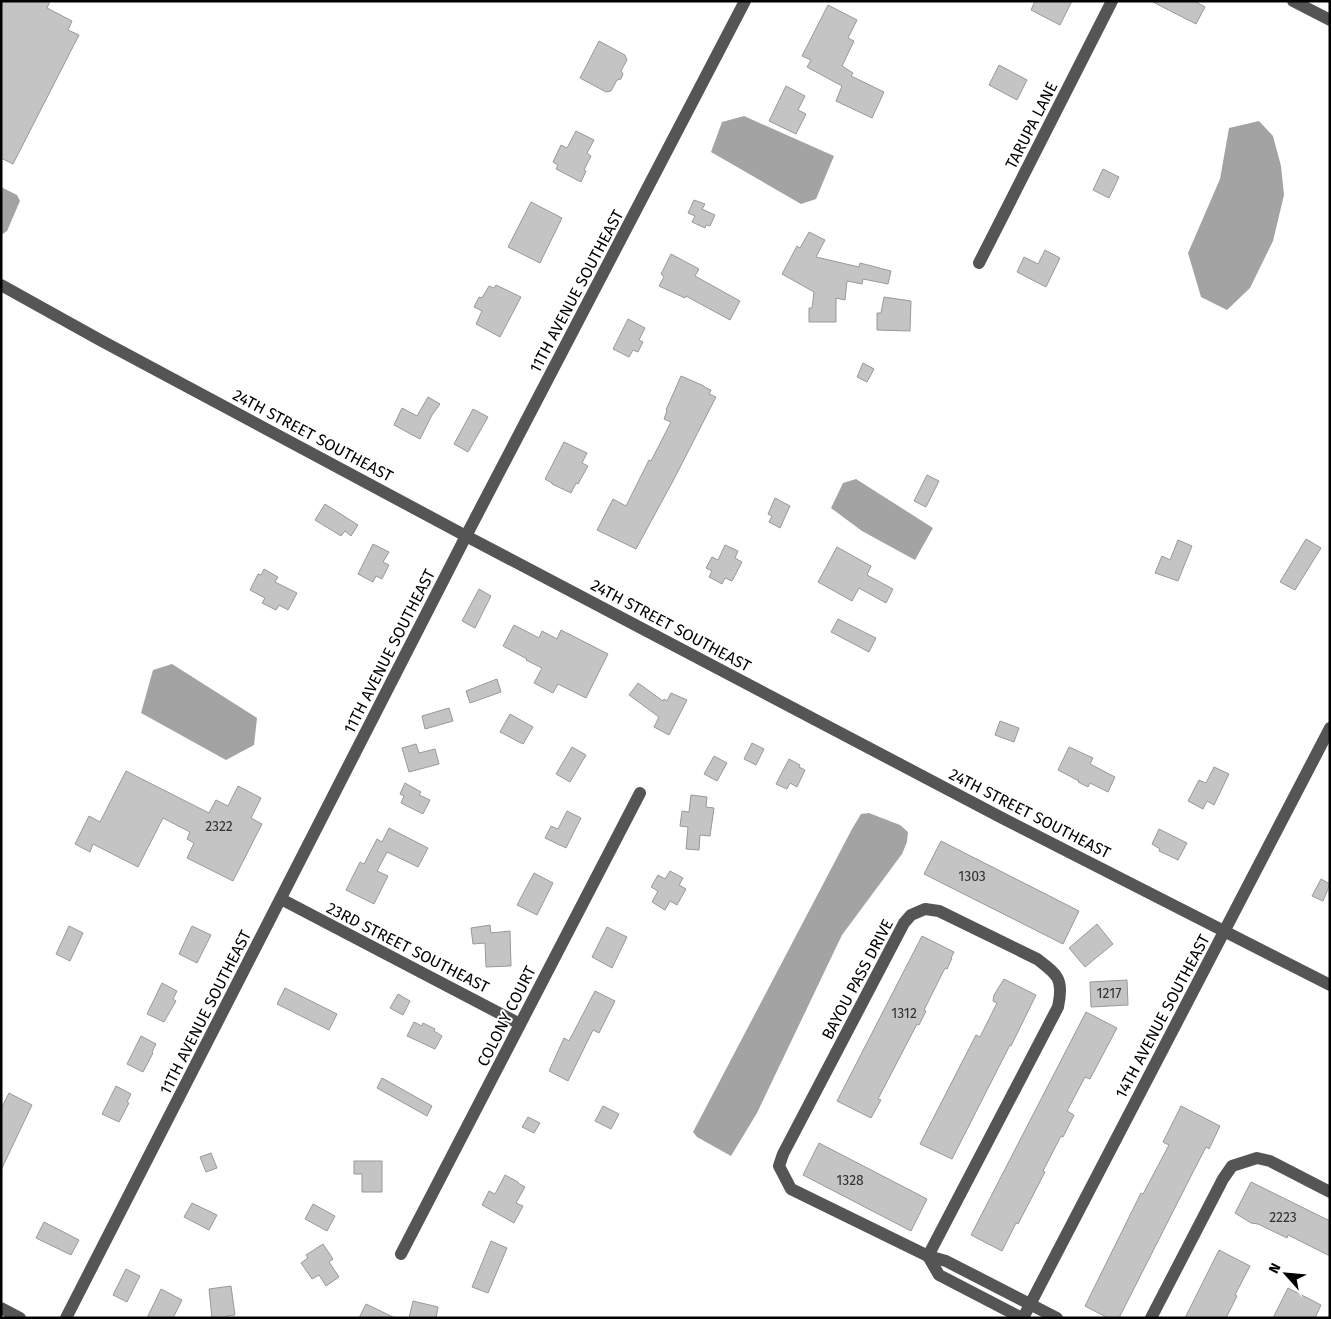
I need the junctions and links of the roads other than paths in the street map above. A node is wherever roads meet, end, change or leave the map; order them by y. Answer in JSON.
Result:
{"nodes":[{"id":1,"x":745,"y":1,"type":"edge"},
{"id":2,"x":1112,"y":1,"type":"edge"},
{"id":3,"x":1293,"y":1,"type":"edge"},
{"id":4,"x":1330,"y":20,"type":"edge"},
{"id":5,"x":979,"y":263,"type":"dead end"},
{"id":6,"x":1,"y":286,"type":"edge"},
{"id":7,"x":466,"y":536,"type":"junction"},
{"id":8,"x":1330,"y":728,"type":"edge"},
{"id":9,"x":640,"y":794,"type":"dead end"},
{"id":10,"x":280,"y":899,"type":"junction"},
{"id":11,"x":1225,"y":931,"type":"junction"},
{"id":12,"x":1330,"y":985,"type":"edge"},
{"id":13,"x":520,"y":1024,"type":"junction"},
{"id":14,"x":1330,"y":1192,"type":"edge"},
{"id":15,"x":401,"y":1254,"type":"dead end"},
{"id":16,"x":928,"y":1256,"type":"junction"},
{"id":17,"x":1030,"y":1304,"type":"junction"},
{"id":18,"x":1,"y":1308,"type":"edge"},
{"id":19,"x":20,"y":1318,"type":"edge"},
{"id":20,"x":66,"y":1318,"type":"edge"},
{"id":21,"x":1022,"y":1318,"type":"edge"},
{"id":22,"x":1057,"y":1318,"type":"edge"},
{"id":23,"x":1151,"y":1318,"type":"edge"}],
"edges":[{"from":1,"to":7,"type":"street","name":"11TH AVENUE SOUTHEAST"},
{"from":2,"to":5,"type":"street","name":"TARUPA LANE"},
{"from":3,"to":4,"type":"street"},
{"from":6,"to":7,"type":"street","name":"24TH STREET SOUTHEAST"},
{"from":7,"to":10,"type":"street","name":"11TH AVENUE SOUTHEAST"},
{"from":7,"to":11,"type":"street","name":"24TH STREET SOUTHEAST"},
{"from":8,"to":11,"type":"street","name":"14TH AVENUE SOUTHEAST"},
{"from":9,"to":13,"type":"street","name":"COLONY COURT"},
{"from":10,"to":13,"type":"street","name":"23RD STREET SOUTHEAST"},
{"from":10,"to":20,"type":"street","name":"11TH AVENUE SOUTHEAST"},
{"from":11,"to":12,"type":"street","name":"24TH STREET SOUTHEAST"},
{"from":11,"to":17,"type":"street","name":"14TH AVENUE SOUTHEAST"},
{"from":13,"to":15,"type":"street","name":"COLONY COURT"},
{"from":14,"to":23,"type":"street"},
{"from":16,"to":16,"type":"street","name":"BAYOU PASS DRIVE"},
{"from":16,"to":17,"type":"street","name":"BAYOU PASS DRIVE"},
{"from":16,"to":21,"type":"street"},
{"from":17,"to":21,"type":"street","name":"14TH AVENUE SOUTHEAST"},
{"from":17,"to":22,"type":"street","name":"BAYOU PASS DRIVE"},
{"from":18,"to":19,"type":"street"}]}
